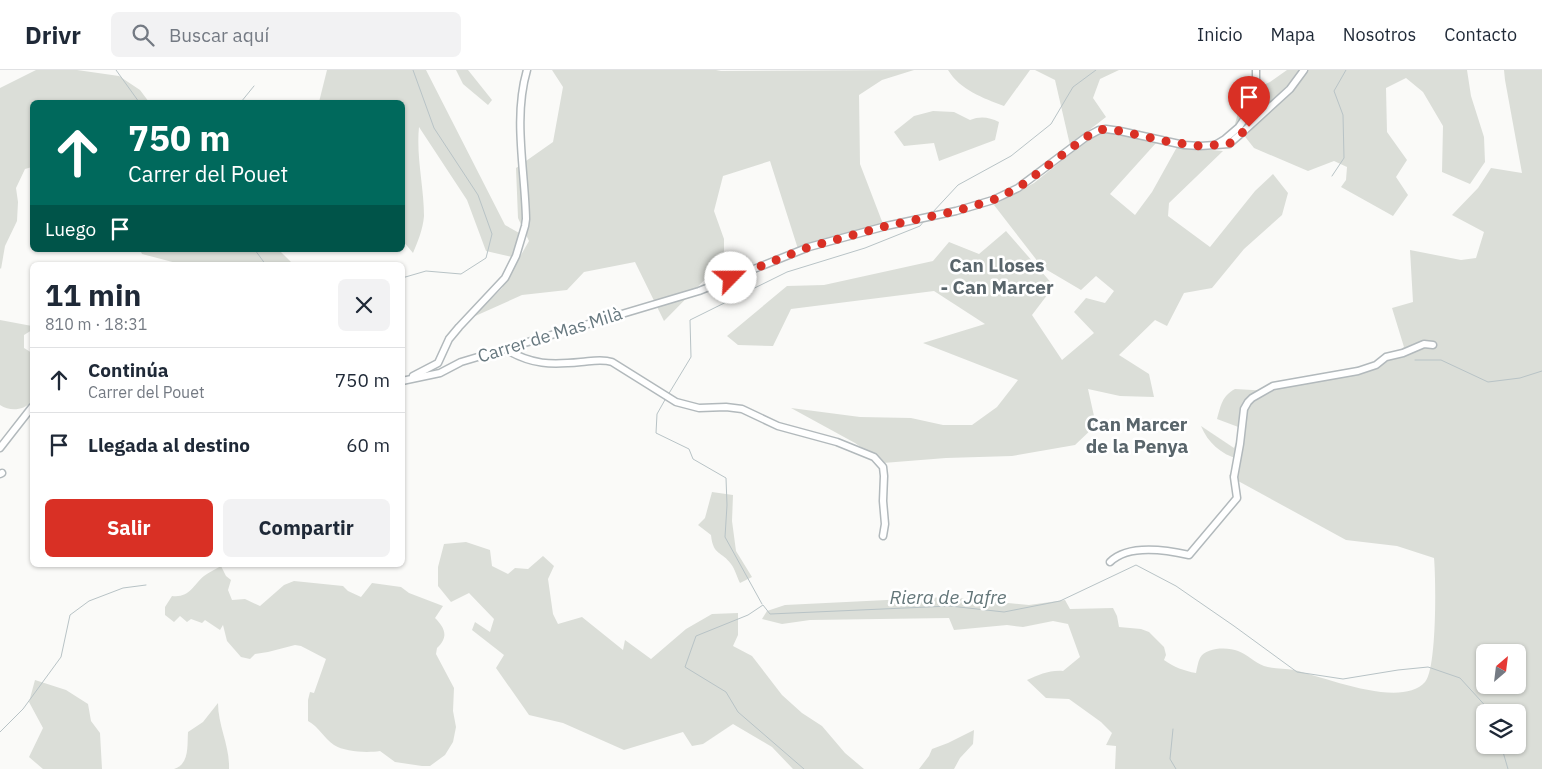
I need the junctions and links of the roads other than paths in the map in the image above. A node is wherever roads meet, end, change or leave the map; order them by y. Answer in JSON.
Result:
{"nodes":[{"id":1,"x":527,"y":70,"type":"edge"},
{"id":2,"x":1256,"y":70,"type":"edge"},
{"id":3,"x":1304,"y":70,"type":"edge"},
{"id":4,"x":1215,"y":145,"type":"junction"},
{"id":5,"x":1433,"y":345,"type":"dead end"},
{"id":6,"x":505,"y":349,"type":"junction"},
{"id":7,"x":405,"y":379,"type":"edge"},
{"id":8,"x":405,"y":379,"type":"edge"},
{"id":9,"x":30,"y":410,"type":"edge"},
{"id":10,"x":0,"y":448,"type":"edge"},
{"id":11,"x":883,"y":536,"type":"dead end"},
{"id":12,"x":1110,"y":562,"type":"dead end"}],
"edges":[{"from":1,"to":7,"type":"street"},
{"from":2,"to":4,"type":"street"},
{"from":3,"to":4,"type":"street","name":"Carrer de Mas Milà"},
{"from":4,"to":6,"type":"street","name":"Carrer de Mas Milà"},
{"from":5,"to":12,"type":"street"},
{"from":6,"to":8,"type":"street","name":"Carrer de Mas Milà"},
{"from":6,"to":11,"type":"street"},
{"from":9,"to":10,"type":"street"}]}
